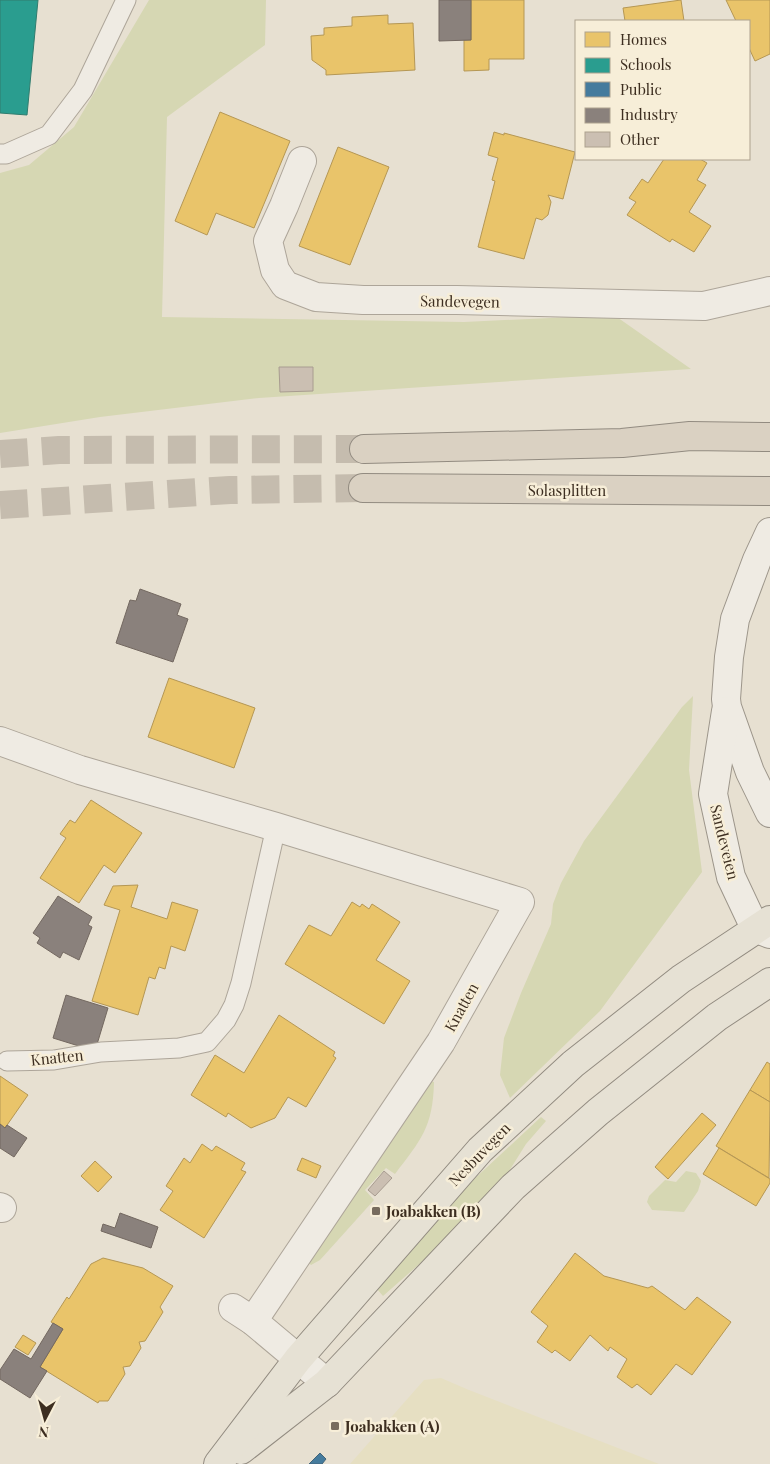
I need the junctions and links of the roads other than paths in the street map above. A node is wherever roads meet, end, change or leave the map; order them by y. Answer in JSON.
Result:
{"nodes":[{"id":1,"x":126,"y":0,"type":"edge"},
{"id":2,"x":0,"y":154,"type":"edge"},
{"id":3,"x":302,"y":161,"type":"dead end"},
{"id":4,"x":770,"y":291,"type":"edge"},
{"id":5,"x":770,"y":437,"type":"edge"},
{"id":6,"x":364,"y":448,"type":"tunnel mouth"},
{"id":7,"x":363,"y":488,"type":"tunnel mouth"},
{"id":8,"x":770,"y":491,"type":"edge"},
{"id":9,"x":770,"y":532,"type":"edge"},
{"id":10,"x":727,"y":707,"type":"junction"},
{"id":11,"x":0,"y":742,"type":"edge"},
{"id":12,"x":770,"y":813,"type":"edge"},
{"id":13,"x":276,"y":827,"type":"junction"},
{"id":14,"x":765,"y":927,"type":"edge"},
{"id":15,"x":770,"y":982,"type":"edge"},
{"id":16,"x":6,"y":1061,"type":"dead end"},
{"id":17,"x":298,"y":1359,"type":"junction"},
{"id":18,"x":327,"y":1383,"type":"junction"},
{"id":19,"x":218,"y":1464,"type":"edge"},
{"id":20,"x":222,"y":1464,"type":"edge"}],
"edges":[{"from":1,"to":2,"type":"lane"},
{"from":3,"to":4,"type":"street","name":"Sandevegen"},
{"from":5,"to":6,"type":"highway"},
{"from":7,"to":8,"type":"highway","name":"Solasplitten"},
{"from":9,"to":10,"type":"street","name":"Sandeveien"},
{"from":10,"to":12,"type":"street","name":"Sandeveien"},
{"from":10,"to":14,"type":"street","name":"Sandeveien"},
{"from":11,"to":13,"type":"street","name":"Knatten"},
{"from":13,"to":16,"type":"lane","name":"Knatten"},
{"from":13,"to":17,"type":"street","name":"Knatten"},
{"from":14,"to":17,"type":"main road","name":"Nesbuvegen"},
{"from":15,"to":18,"type":"main road"},
{"from":17,"to":18,"type":"street","name":"Knatten"},
{"from":17,"to":19,"type":"main road","name":"Nesbuvegen"},
{"from":18,"to":20,"type":"main road"}]}
